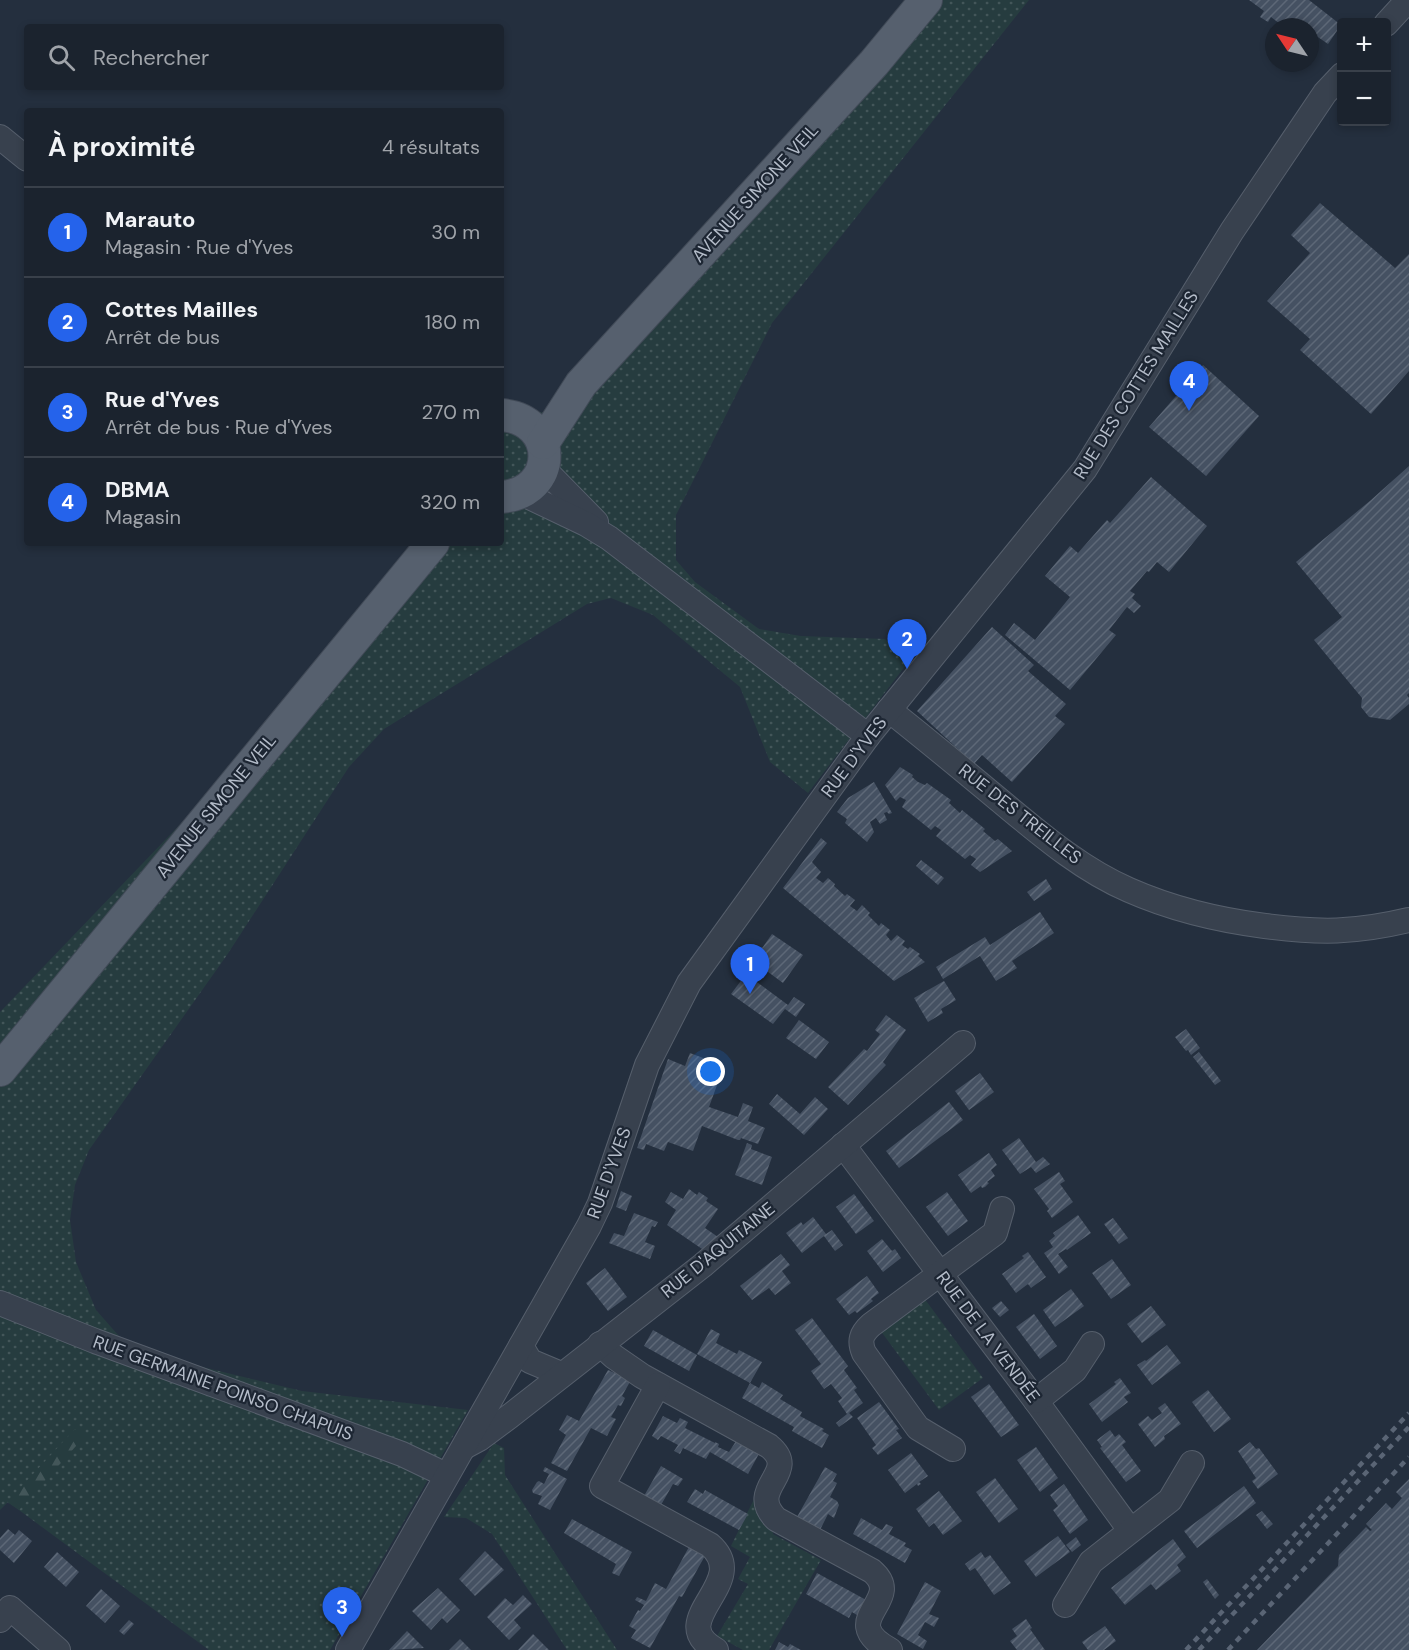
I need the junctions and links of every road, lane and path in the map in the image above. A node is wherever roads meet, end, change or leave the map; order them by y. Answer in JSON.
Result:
{"nodes":[{"id":1,"x":926,"y":0,"type":"edge"},
{"id":2,"x":1408,"y":0,"type":"edge"},
{"id":3,"x":1391,"y":19,"type":"edge"},
{"id":4,"x":1337,"y":80,"type":"edge"},
{"id":5,"x":0,"y":137,"type":"edge"},
{"id":6,"x":24,"y":157,"type":"edge"},
{"id":7,"x":581,"y":384,"type":"junction"},
{"id":8,"x":506,"y":416,"type":"edge"},
{"id":9,"x":543,"y":456,"type":"junction"},
{"id":10,"x":511,"y":495,"type":"edge"},
{"id":11,"x":609,"y":538,"type":"junction"},
{"id":12,"x":431,"y":546,"type":"edge"},
{"id":13,"x":889,"y":710,"type":"junction"},
{"id":14,"x":868,"y":736,"type":"junction"},
{"id":15,"x":1409,"y":920,"type":"edge"},
{"id":16,"x":963,"y":1043,"type":"dead end"},
{"id":17,"x":0,"y":1070,"type":"edge"},
{"id":18,"x":843,"y":1145,"type":"junction"},
{"id":19,"x":1002,"y":1209,"type":"dead end"},
{"id":20,"x":941,"y":1274,"type":"junction"},
{"id":21,"x":0,"y":1303,"type":"edge"},
{"id":22,"x":600,"y":1344,"type":"junction"},
{"id":23,"x":1092,"y":1344,"type":"dead end"},
{"id":24,"x":521,"y":1346,"type":"junction"},
{"id":25,"x":507,"y":1371,"type":"junction"},
{"id":26,"x":561,"y":1374,"type":"junction"},
{"id":27,"x":658,"y":1385,"type":"junction"},
{"id":28,"x":540,"y":1393,"type":"junction"},
{"id":29,"x":1036,"y":1401,"type":"junction"},
{"id":30,"x":464,"y":1447,"type":"junction"},
{"id":31,"x":953,"y":1449,"type":"dead end"},
{"id":32,"x":1192,"y":1463,"type":"dead end"},
{"id":33,"x":446,"y":1475,"type":"junction"},
{"id":34,"x":1130,"y":1530,"type":"junction"},
{"id":35,"x":1065,"y":1605,"type":"dead end"},
{"id":36,"x":0,"y":1620,"type":"edge"},
{"id":37,"x":58,"y":1650,"type":"edge"},
{"id":38,"x":348,"y":1650,"type":"edge"},
{"id":39,"x":716,"y":1650,"type":"edge"},
{"id":40,"x":890,"y":1650,"type":"edge"}],
"edges":[{"from":1,"to":7,"type":"main road","name":"AVENUE SIMONE VEIL"},
{"from":2,"to":3,"type":"street"},
{"from":4,"to":13,"type":"street","name":"RUE DES COTTES MAILLES"},
{"from":5,"to":6,"type":"street"},
{"from":7,"to":8,"type":"main road"},
{"from":7,"to":9,"type":"main road"},
{"from":8,"to":9,"type":"main road"},
{"from":9,"to":10,"type":"main road"},
{"from":9,"to":11,"type":"street"},
{"from":10,"to":11,"type":"street"},
{"from":11,"to":14,"type":"street"},
{"from":12,"to":17,"type":"main road","name":"AVENUE SIMONE VEIL"},
{"from":13,"to":14,"type":"street","name":"RUE D'YVES"},
{"from":13,"to":15,"type":"street","name":"RUE DES TREILLES"},
{"from":14,"to":24,"type":"street","name":"RUE D'YVES"},
{"from":16,"to":18,"type":"street","name":"RUE D'AQUITAINE"},
{"from":18,"to":20,"type":"street","name":"RUE DE LA VENDÉE"},
{"from":18,"to":22,"type":"street","name":"RUE D'AQUITAINE"},
{"from":19,"to":20,"type":"street"},
{"from":20,"to":29,"type":"street","name":"RUE DE LA VENDÉE"},
{"from":20,"to":31,"type":"street"},
{"from":21,"to":33,"type":"street","name":"RUE GERMAINE POINSO CHAPUIS"},
{"from":22,"to":26,"type":"street","name":"RUE D'AQUITAINE"},
{"from":22,"to":27,"type":"street"},
{"from":23,"to":29,"type":"street"},
{"from":24,"to":25,"type":"street","name":"RUE D'YVES"},
{"from":24,"to":26,"type":"street"},
{"from":25,"to":28,"type":"street"},
{"from":25,"to":30,"type":"street","name":"RUE D'YVES"},
{"from":26,"to":28,"type":"street","name":"RUE D'AQUITAINE"},
{"from":27,"to":39,"type":"street"},
{"from":27,"to":40,"type":"street"},
{"from":28,"to":30,"type":"street","name":"RUE D'AQUITAINE"},
{"from":29,"to":34,"type":"street","name":"RUE DE LA VENDÉE"},
{"from":30,"to":33,"type":"street","name":"RUE D'YVES"},
{"from":32,"to":34,"type":"street"},
{"from":33,"to":38,"type":"street","name":"RUE D'YVES"},
{"from":34,"to":35,"type":"street"},
{"from":36,"to":37,"type":"street"}]}
